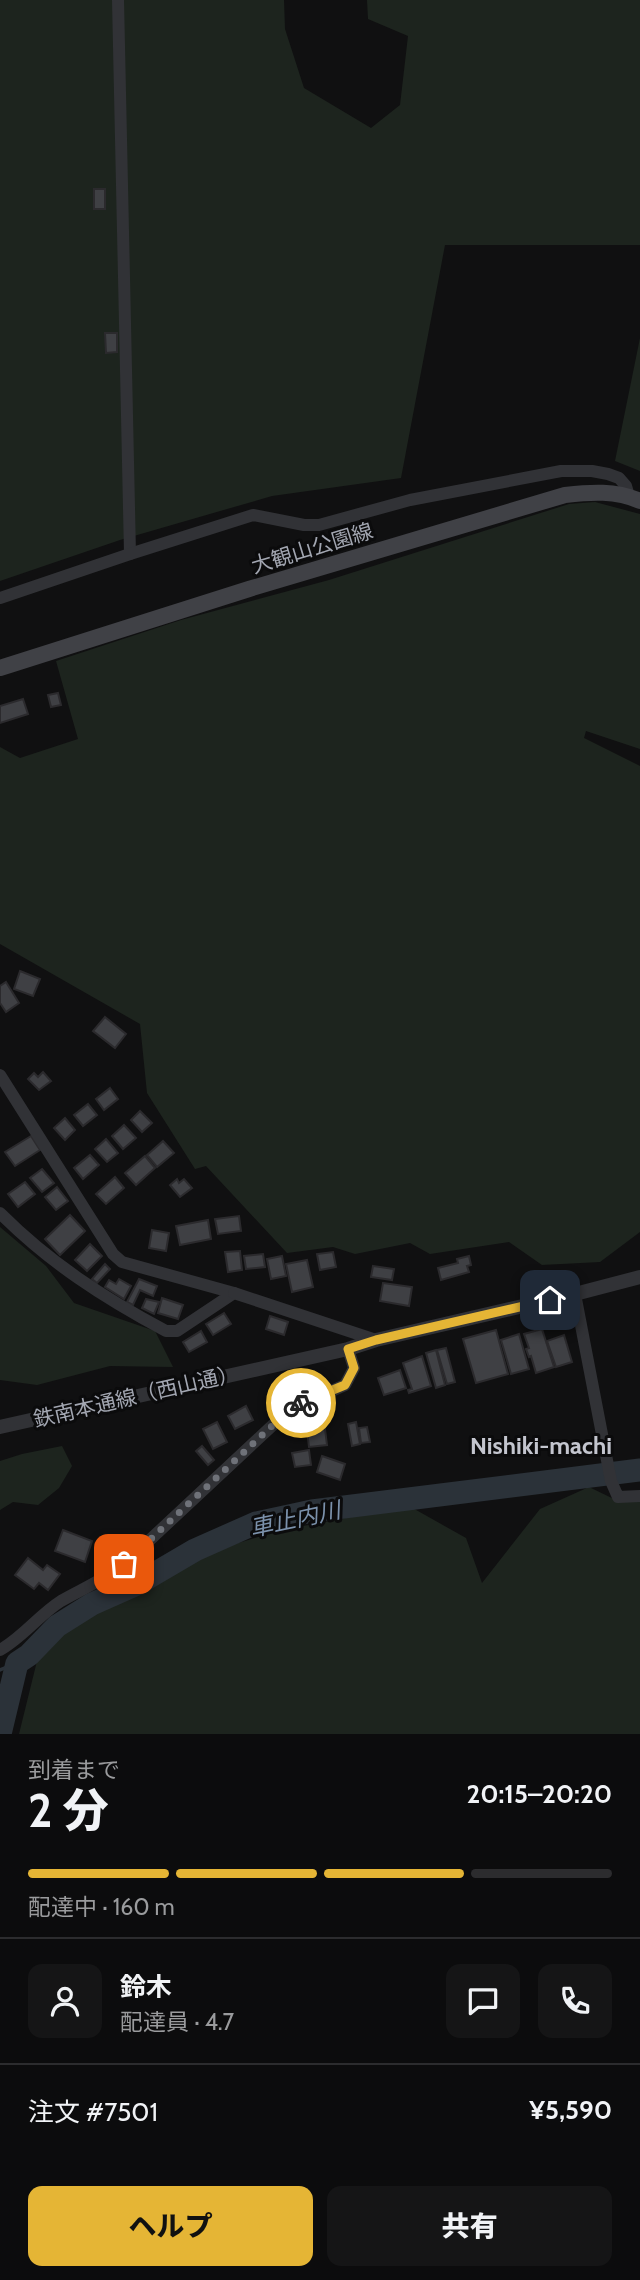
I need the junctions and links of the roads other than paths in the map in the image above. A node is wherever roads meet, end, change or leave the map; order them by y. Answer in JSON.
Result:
{"nodes":[{"id":1,"x":118,"y":0,"type":"edge"},
{"id":2,"x":634,"y":498,"type":"edge"},
{"id":3,"x":130,"y":554,"type":"junction"},
{"id":4,"x":0,"y":598,"type":"edge"},
{"id":5,"x":0,"y":668,"type":"edge"},
{"id":6,"x":0,"y":1074,"type":"edge"},
{"id":7,"x":0,"y":1213,"type":"edge"},
{"id":8,"x":640,"y":1277,"type":"edge"},
{"id":9,"x":234,"y":1293,"type":"junction"},
{"id":10,"x":575,"y":1294,"type":"junction"},
{"id":11,"x":376,"y":1340,"type":"junction"},
{"id":12,"x":348,"y":1349,"type":"junction"},
{"id":13,"x":0,"y":1427,"type":"edge"},
{"id":14,"x":640,"y":1496,"type":"edge"},
{"id":15,"x":0,"y":1650,"type":"edge"}],
"edges":[{"from":1,"to":3,"type":"street"},
{"from":2,"to":3,"type":"street"},
{"from":2,"to":5,"type":"main road","name":"大観山公園線"},
{"from":3,"to":4,"type":"street"},
{"from":6,"to":9,"type":"street"},
{"from":7,"to":9,"type":"street"},
{"from":8,"to":10,"type":"street","name":"鉄南本通線（西山通）"},
{"from":9,"to":11,"type":"street"},
{"from":10,"to":11,"type":"street","name":"鉄南本通線（西山通）"},
{"from":10,"to":14,"type":"street"},
{"from":11,"to":12,"type":"street","name":"鉄南本通線（西山通）"},
{"from":12,"to":13,"type":"street","name":"鉄南本通線（西山通）"},
{"from":12,"to":15,"type":"street"}]}
